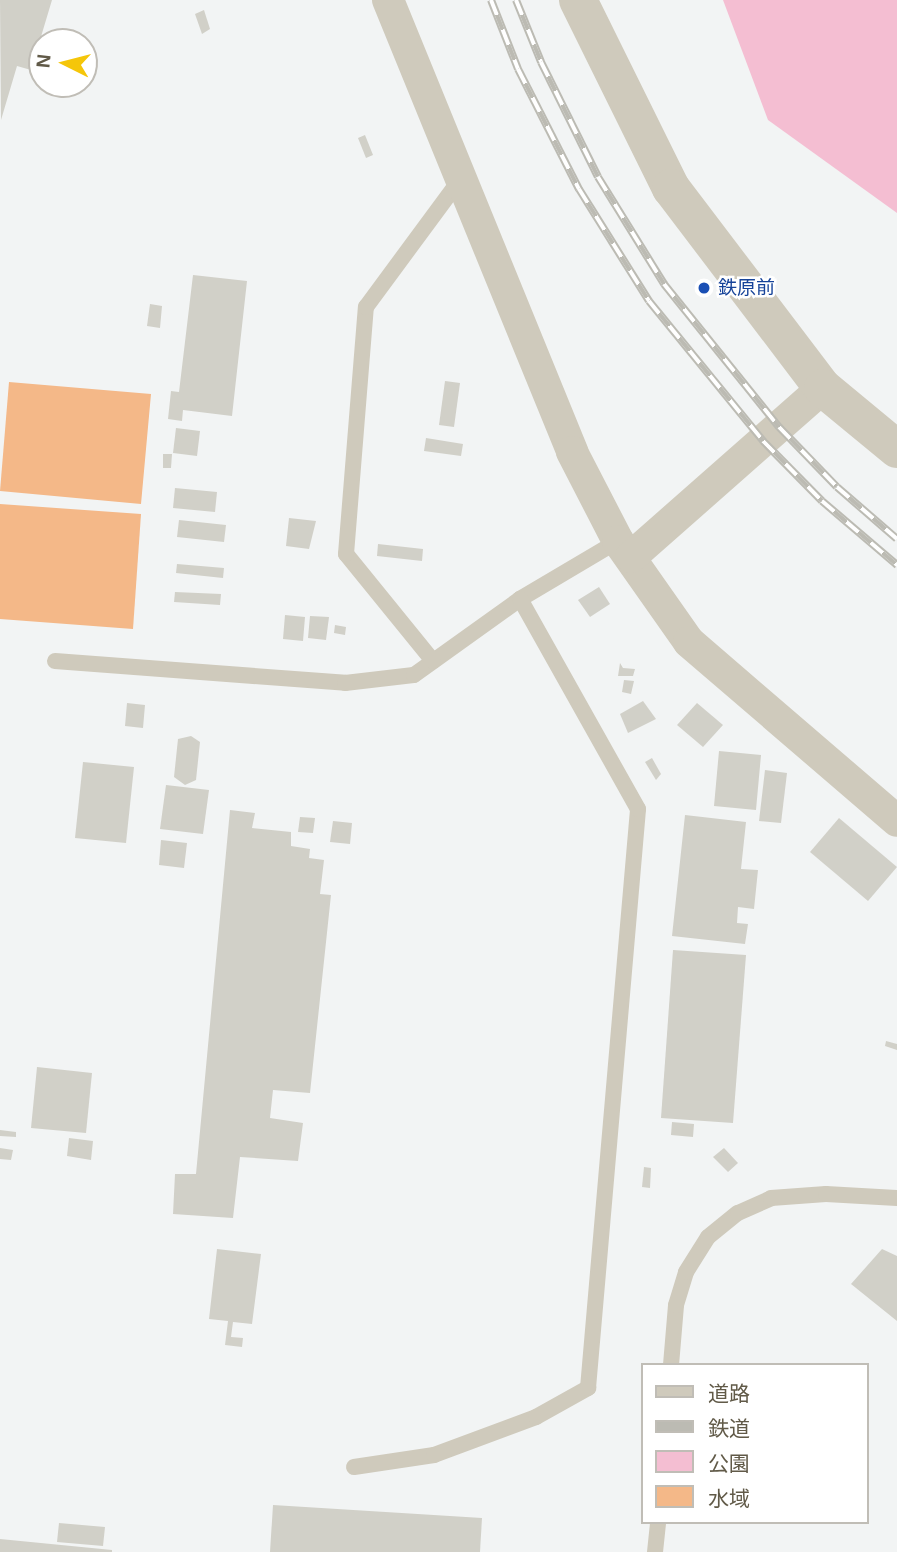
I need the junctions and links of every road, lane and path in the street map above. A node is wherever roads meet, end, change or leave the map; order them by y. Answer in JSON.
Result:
{"nodes":[{"id":1,"x":388,"y":0,"type":"edge"},
{"id":2,"x":578,"y":0,"type":"edge"},
{"id":3,"x":459,"y":181,"type":"junction"},
{"id":4,"x":823,"y":388,"type":"junction"},
{"id":5,"x":897,"y":449,"type":"edge"},
{"id":6,"x":624,"y":549,"type":"junction"},
{"id":7,"x":520,"y":599,"type":"junction"},
{"id":8,"x":55,"y":661,"type":"dead end"},
{"id":9,"x":433,"y":661,"type":"junction"},
{"id":10,"x":897,"y":821,"type":"edge"},
{"id":11,"x":897,"y":1198,"type":"edge"},
{"id":12,"x":671,"y":1363,"type":"edge"},
{"id":13,"x":354,"y":1467,"type":"dead end"},
{"id":14,"x":658,"y":1524,"type":"edge"},
{"id":15,"x":656,"y":1552,"type":"edge"}],
"edges":[{"from":1,"to":3,"type":"street"},
{"from":2,"to":4,"type":"street"},
{"from":3,"to":6,"type":"street"},
{"from":3,"to":9,"type":"lane"},
{"from":4,"to":5,"type":"street"},
{"from":4,"to":6,"type":"street"},
{"from":6,"to":7,"type":"lane"},
{"from":6,"to":10,"type":"street"},
{"from":7,"to":9,"type":"lane"},
{"from":7,"to":13,"type":"lane"},
{"from":8,"to":9,"type":"lane"},
{"from":11,"to":12,"type":"lane"},
{"from":14,"to":15,"type":"lane"}]}
